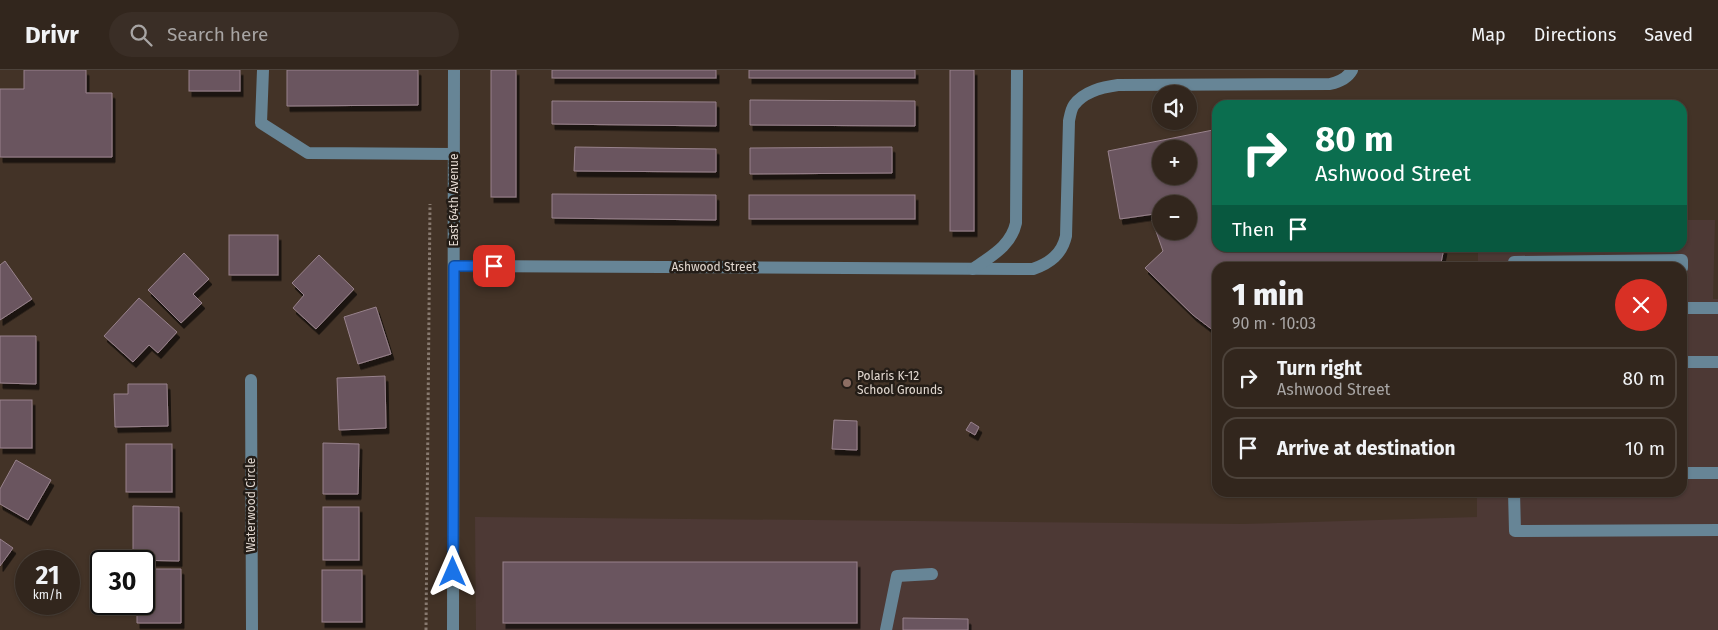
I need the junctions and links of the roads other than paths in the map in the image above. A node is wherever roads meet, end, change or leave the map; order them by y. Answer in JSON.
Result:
{"nodes":[{"id":1,"x":263,"y":70,"type":"edge"},
{"id":2,"x":454,"y":70,"type":"edge"},
{"id":3,"x":1017,"y":70,"type":"edge"},
{"id":4,"x":1352,"y":70,"type":"edge"},
{"id":5,"x":454,"y":154,"type":"junction"},
{"id":6,"x":1514,"y":262,"type":"edge"},
{"id":7,"x":1682,"y":262,"type":"edge"},
{"id":8,"x":454,"y":266,"type":"junction"},
{"id":9,"x":973,"y":269,"type":"junction"},
{"id":10,"x":1687,"y":308,"type":"edge"},
{"id":11,"x":1718,"y":308,"type":"edge"},
{"id":12,"x":1687,"y":362,"type":"edge"},
{"id":13,"x":1718,"y":362,"type":"edge"},
{"id":14,"x":251,"y":380,"type":"dead end"},
{"id":15,"x":1687,"y":473,"type":"edge"},
{"id":16,"x":1718,"y":473,"type":"edge"},
{"id":17,"x":1514,"y":497,"type":"edge"},
{"id":18,"x":1718,"y":530,"type":"edge"},
{"id":19,"x":932,"y":574,"type":"dead end"},
{"id":20,"x":252,"y":630,"type":"edge"},
{"id":21,"x":453,"y":630,"type":"edge"},
{"id":22,"x":886,"y":630,"type":"edge"}],
"edges":[{"from":1,"to":5,"type":"street"},
{"from":2,"to":5,"type":"street","name":"East 64th Avenue"},
{"from":3,"to":9,"type":"street"},
{"from":4,"to":9,"type":"street","name":"Ashwood Street"},
{"from":5,"to":8,"type":"street","name":"East 64th Avenue"},
{"from":6,"to":7,"type":"street"},
{"from":8,"to":9,"type":"street","name":"Ashwood Street"},
{"from":8,"to":21,"type":"street","name":"East 64th Avenue"},
{"from":10,"to":11,"type":"street"},
{"from":12,"to":13,"type":"street"},
{"from":14,"to":20,"type":"street","name":"Waterwood Circle"},
{"from":15,"to":16,"type":"street"},
{"from":17,"to":18,"type":"street"},
{"from":19,"to":22,"type":"street"}]}
